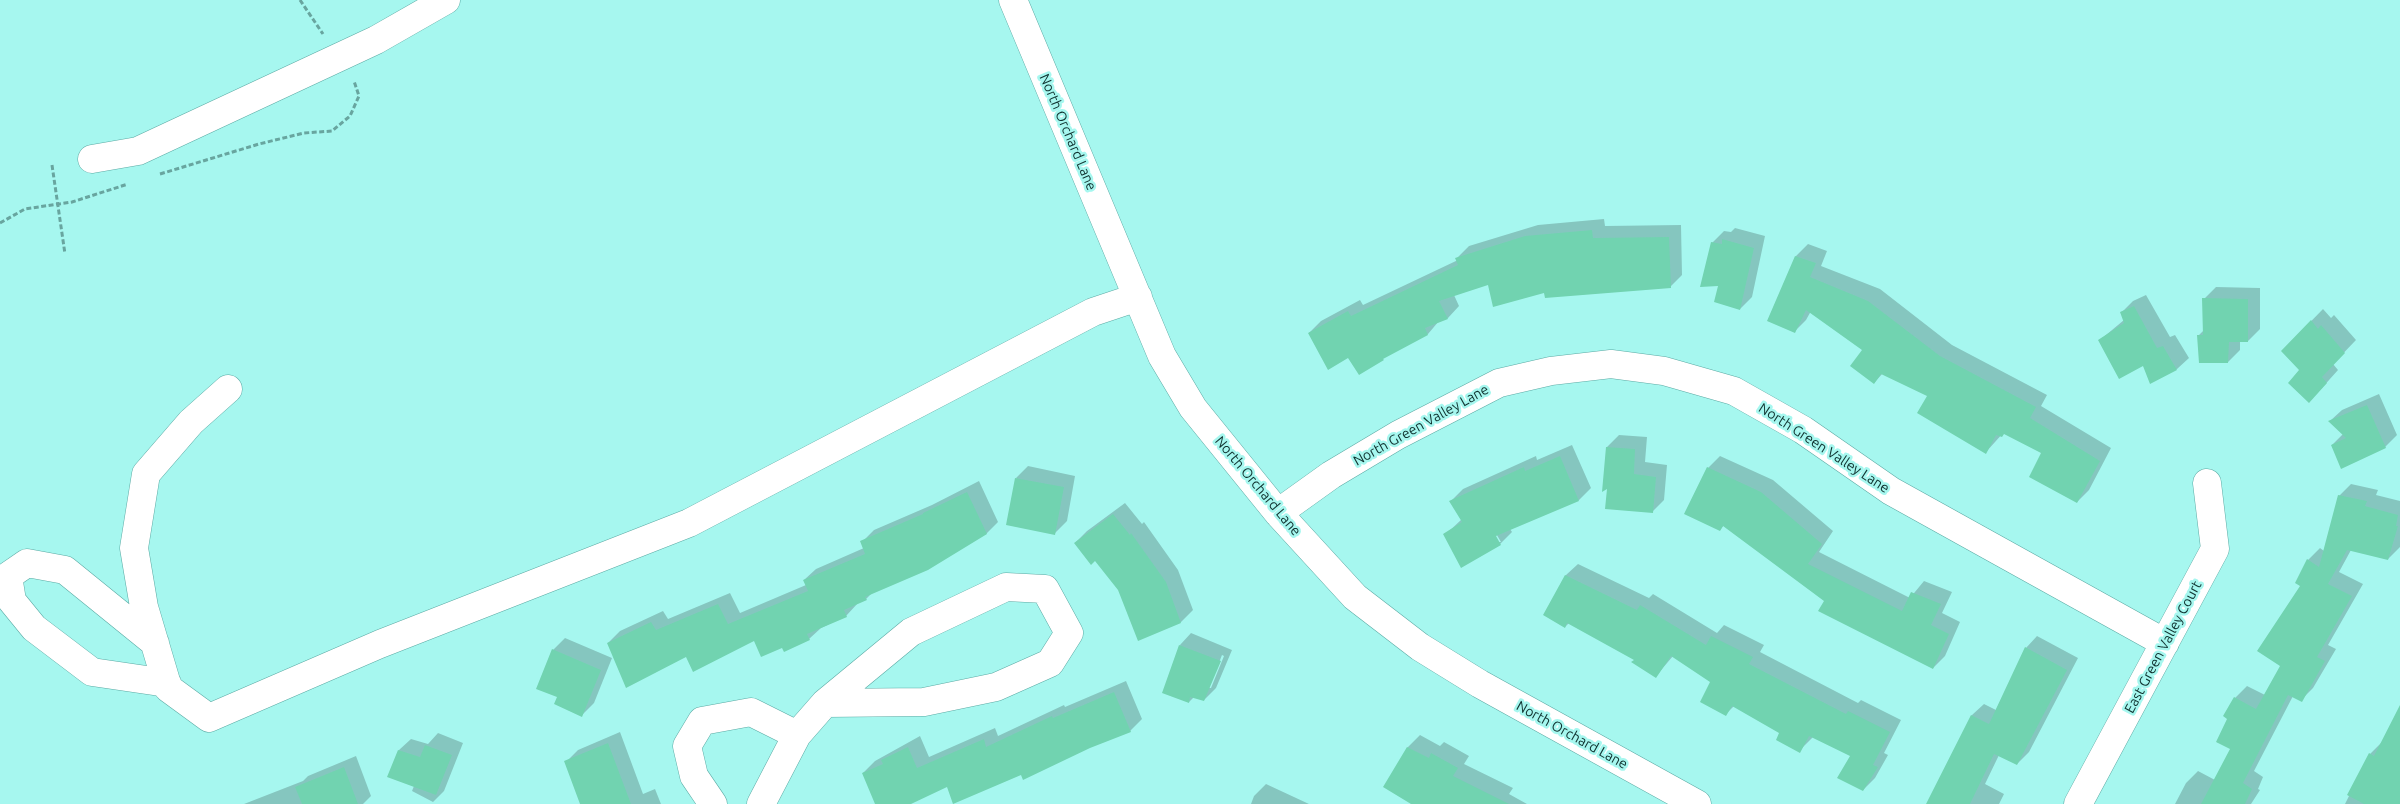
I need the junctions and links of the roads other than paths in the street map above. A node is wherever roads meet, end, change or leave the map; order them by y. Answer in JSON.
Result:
{"nodes":[{"id":1,"x":446,"y":0,"type":"edge"},
{"id":2,"x":1013,"y":0,"type":"edge"},
{"id":3,"x":92,"y":159,"type":"dead end"},
{"id":4,"x":1138,"y":297,"type":"junction"},
{"id":5,"x":228,"y":389,"type":"dead end"},
{"id":6,"x":2207,"y":483,"type":"dead end"},
{"id":7,"x":1278,"y":513,"type":"junction"},
{"id":8,"x":155,"y":643,"type":"junction"},
{"id":9,"x":2165,"y":643,"type":"junction"},
{"id":10,"x":167,"y":683,"type":"junction"},
{"id":11,"x":825,"y":703,"type":"junction"},
{"id":12,"x":797,"y":735,"type":"junction"},
{"id":13,"x":713,"y":804,"type":"edge"},
{"id":14,"x":761,"y":804,"type":"edge"},
{"id":15,"x":1697,"y":804,"type":"edge"},
{"id":16,"x":2078,"y":804,"type":"edge"}],
"edges":[{"from":1,"to":3,"type":"street"},
{"from":2,"to":4,"type":"street","name":"North Orchard Lane"},
{"from":4,"to":7,"type":"street","name":"North Orchard Lane"},
{"from":4,"to":10,"type":"street"},
{"from":5,"to":8,"type":"street"},
{"from":6,"to":9,"type":"street","name":"East Green Valley Court"},
{"from":7,"to":9,"type":"street","name":"North Green Valley Lane"},
{"from":7,"to":15,"type":"street","name":"North Orchard Lane"},
{"from":8,"to":10,"type":"street"},
{"from":8,"to":10,"type":"street"},
{"from":9,"to":16,"type":"street","name":"East Green Valley Court"},
{"from":11,"to":11,"type":"street"},
{"from":11,"to":12,"type":"street"},
{"from":12,"to":13,"type":"street"},
{"from":12,"to":14,"type":"street"}]}
